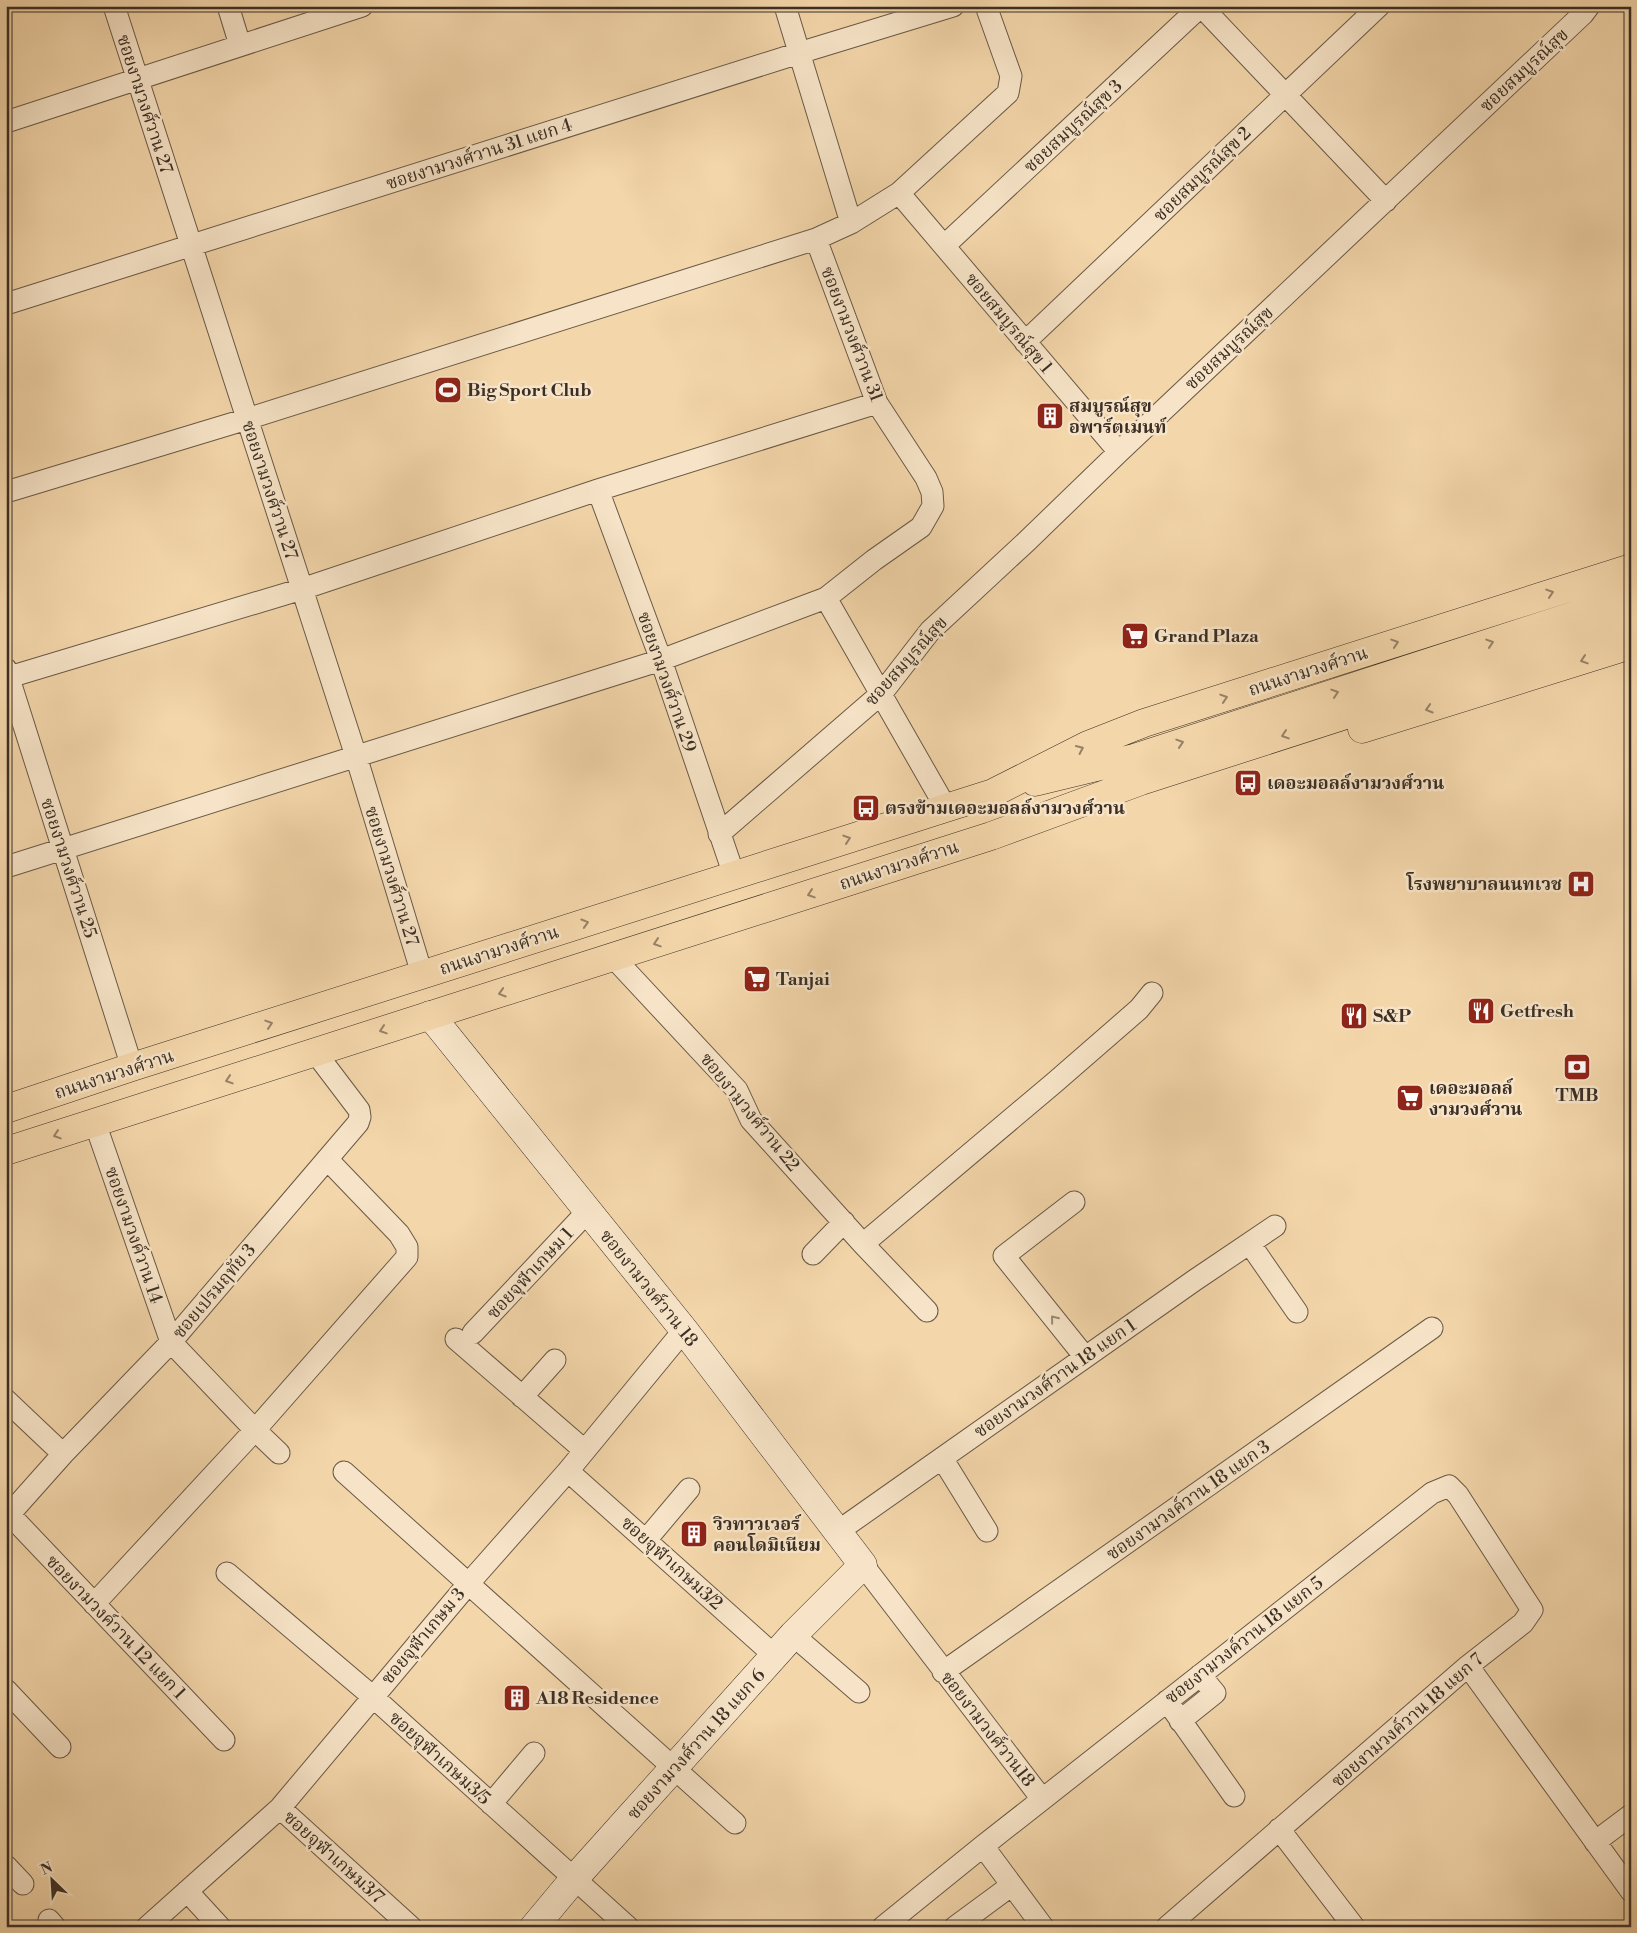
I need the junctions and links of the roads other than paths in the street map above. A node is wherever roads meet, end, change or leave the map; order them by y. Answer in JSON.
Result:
{"nodes":[{"id":1,"x":114,"y":6,"type":"edge"},
{"id":2,"x":228,"y":6,"type":"edge"},
{"id":3,"x":362,"y":6,"type":"edge"},
{"id":4,"x":785,"y":6,"type":"edge"},
{"id":5,"x":953,"y":6,"type":"edge"},
{"id":6,"x":986,"y":6,"type":"edge"},
{"id":7,"x":1201,"y":6,"type":"edge"},
{"id":8,"x":1379,"y":6,"type":"edge"},
{"id":9,"x":1589,"y":6,"type":"edge"},
{"id":10,"x":240,"y":45,"type":"junction"},
{"id":11,"x":799,"y":53,"type":"junction"},
{"id":12,"x":138,"y":80,"type":"junction"},
{"id":13,"x":1286,"y":95,"type":"junction"},
{"id":14,"x":6,"y":122,"type":"edge"},
{"id":15,"x":899,"y":193,"type":"junction"},
{"id":16,"x":1386,"y":201,"type":"junction"},
{"id":17,"x":851,"y":223,"type":"junction"},
{"id":18,"x":816,"y":239,"type":"junction"},
{"id":19,"x":191,"y":246,"type":"junction"},
{"id":20,"x":944,"y":246,"type":"junction"},
{"id":21,"x":6,"y":304,"type":"edge"},
{"id":22,"x":1025,"y":342,"type":"junction"},
{"id":23,"x":877,"y":403,"type":"junction"},
{"id":24,"x":247,"y":419,"type":"junction"},
{"id":25,"x":1119,"y":452,"type":"junction"},
{"id":26,"x":598,"y":490,"type":"junction"},
{"id":27,"x":6,"y":492,"type":"edge"},
{"id":28,"x":1631,"y":568,"type":"edge"},
{"id":29,"x":302,"y":589,"type":"junction"},
{"id":30,"x":1631,"y":597,"type":"edge"},
{"id":31,"x":826,"y":598,"type":"junction"},
{"id":32,"x":1631,"y":623,"type":"edge"},
{"id":33,"x":1627,"y":652,"type":"edge"},
{"id":34,"x":660,"y":660,"type":"junction"},
{"id":35,"x":7,"y":675,"type":"edge"},
{"id":36,"x":882,"y":693,"type":"junction"},
{"id":37,"x":356,"y":756,"type":"junction"},
{"id":38,"x":1137,"y":770,"type":"junction"},
{"id":39,"x":993,"y":792,"type":"junction"},
{"id":40,"x":946,"y":808,"type":"junction"},
{"id":41,"x":719,"y":834,"type":"junction"},
{"id":42,"x":991,"y":836,"type":"junction"},
{"id":43,"x":63,"y":849,"type":"junction"},
{"id":44,"x":6,"y":867,"type":"edge"},
{"id":45,"x":734,"y":875,"type":"junction"},
{"id":46,"x":613,"y":957,"type":"junction"},
{"id":47,"x":422,"y":974,"type":"junction"},
{"id":48,"x":1152,"y":993,"type":"dead end"},
{"id":49,"x":430,"y":1015,"type":"junction"},
{"id":50,"x":315,"y":1052,"type":"junction"},
{"id":51,"x":132,"y":1067,"type":"junction"},
{"id":52,"x":6,"y":1109,"type":"edge"},
{"id":53,"x":95,"y":1123,"type":"junction"},
{"id":54,"x":6,"y":1151,"type":"edge"},
{"id":55,"x":327,"y":1159,"type":"junction"},
{"id":56,"x":1074,"y":1202,"type":"dead end"},
{"id":57,"x":588,"y":1212,"type":"junction"},
{"id":58,"x":844,"y":1222,"type":"junction"},
{"id":59,"x":1275,"y":1226,"type":"dead end"},
{"id":60,"x":863,"y":1244,"type":"junction"},
{"id":61,"x":1250,"y":1244,"type":"junction"},
{"id":62,"x":813,"y":1254,"type":"dead end"},
{"id":63,"x":927,"y":1312,"type":"dead end"},
{"id":64,"x":1297,"y":1312,"type":"dead end"},
{"id":65,"x":1432,"y":1328,"type":"dead end"},
{"id":66,"x":684,"y":1330,"type":"junction"},
{"id":67,"x":171,"y":1342,"type":"junction"},
{"id":68,"x":1085,"y":1357,"type":"junction"},
{"id":69,"x":555,"y":1360,"type":"dead end"},
{"id":70,"x":522,"y":1397,"type":"junction"},
{"id":71,"x":6,"y":1400,"type":"edge"},
{"id":72,"x":254,"y":1430,"type":"junction"},
{"id":73,"x":584,"y":1450,"type":"junction"},
{"id":74,"x":279,"y":1453,"type":"dead end"},
{"id":75,"x":62,"y":1454,"type":"junction"},
{"id":76,"x":942,"y":1458,"type":"junction"},
{"id":77,"x":568,"y":1470,"type":"junction"},
{"id":78,"x":344,"y":1472,"type":"dead end"},
{"id":79,"x":1449,"y":1486,"type":"joint"},
{"id":80,"x":690,"y":1489,"type":"dead end"},
{"id":81,"x":8,"y":1516,"type":"edge"},
{"id":82,"x":987,"y":1531,"type":"dead end"},
{"id":83,"x":837,"y":1532,"type":"junction"},
{"id":84,"x":646,"y":1540,"type":"junction"},
{"id":85,"x":863,"y":1565,"type":"junction"},
{"id":86,"x":227,"y":1573,"type":"dead end"},
{"id":87,"x":469,"y":1582,"type":"junction"},
{"id":88,"x":94,"y":1604,"type":"junction"},
{"id":89,"x":793,"y":1635,"type":"junction"},
{"id":90,"x":775,"y":1656,"type":"junction"},
{"id":91,"x":1468,"y":1666,"type":"junction"},
{"id":92,"x":943,"y":1672,"type":"junction"},
{"id":93,"x":1200,"y":1675,"type":"junction"},
{"id":94,"x":6,"y":1690,"type":"edge"},
{"id":95,"x":859,"y":1692,"type":"dead end"},
{"id":96,"x":372,"y":1696,"type":"junction"},
{"id":97,"x":1167,"y":1702,"type":"junction"},
{"id":98,"x":1180,"y":1721,"type":"junction"},
{"id":99,"x":224,"y":1740,"type":"dead end"},
{"id":100,"x":60,"y":1747,"type":"dead end"},
{"id":101,"x":534,"y":1753,"type":"dead end"},
{"id":102,"x":674,"y":1769,"type":"junction"},
{"id":103,"x":1234,"y":1796,"type":"dead end"},
{"id":104,"x":1042,"y":1799,"type":"junction"},
{"id":105,"x":490,"y":1804,"type":"junction"},
{"id":106,"x":280,"y":1808,"type":"junction"},
{"id":107,"x":1631,"y":1815,"type":"edge"},
{"id":108,"x":735,"y":1823,"type":"dead end"},
{"id":109,"x":1279,"y":1829,"type":"junction"},
{"id":110,"x":1595,"y":1842,"type":"junction"},
{"id":111,"x":983,"y":1846,"type":"junction"},
{"id":112,"x":6,"y":1866,"type":"edge"},
{"id":113,"x":574,"y":1879,"type":"junction"},
{"id":114,"x":23,"y":1884,"type":"dead end"},
{"id":115,"x":1012,"y":1885,"type":"junction"},
{"id":116,"x":187,"y":1891,"type":"junction"},
{"id":117,"x":1631,"y":1891,"type":"edge"},
{"id":118,"x":147,"y":1927,"type":"edge"},
{"id":119,"x":220,"y":1927,"type":"edge"},
{"id":120,"x":411,"y":1927,"type":"edge"},
{"id":121,"x":534,"y":1927,"type":"edge"},
{"id":122,"x":628,"y":1927,"type":"edge"},
{"id":123,"x":883,"y":1927,"type":"edge"},
{"id":124,"x":956,"y":1927,"type":"edge"},
{"id":125,"x":1044,"y":1927,"type":"edge"},
{"id":126,"x":1167,"y":1927,"type":"edge"},
{"id":127,"x":1354,"y":1927,"type":"edge"}],
"edges":[{"from":1,"to":12,"type":"street","name":"ซอยงามวงศ์วาน 27"},
{"from":2,"to":10,"type":"street"},
{"from":3,"to":10,"type":"street"},
{"from":4,"to":11,"type":"street"},
{"from":5,"to":11,"type":"street","name":"ซอยงามวงศ์วาน 31 แยก 4"},
{"from":6,"to":15,"type":"street"},
{"from":7,"to":13,"type":"street"},
{"from":7,"to":20,"type":"street","name":"ซอยสมบูรณ์สุข 3"},
{"from":8,"to":13,"type":"street","name":"ซอยสมบูรณ์สุข 2"},
{"from":9,"to":16,"type":"street","name":"ซอยสมบูรณ์สุข"},
{"from":10,"to":12,"type":"street"},
{"from":11,"to":17,"type":"street"},
{"from":11,"to":19,"type":"street","name":"ซอยงามวงศ์วาน 31 แยก 4"},
{"from":12,"to":14,"type":"street"},
{"from":12,"to":19,"type":"street","name":"ซอยงามวงศ์วาน 27"},
{"from":13,"to":16,"type":"street"},
{"from":13,"to":22,"type":"street","name":"ซอยสมบูรณ์สุข 2"},
{"from":15,"to":17,"type":"street"},
{"from":15,"to":20,"type":"street","name":"ซอยสมบูรณ์สุข 1"},
{"from":16,"to":25,"type":"street","name":"ซอยสมบูรณ์สุข"},
{"from":17,"to":18,"type":"street"},
{"from":18,"to":23,"type":"street","name":"ซอยงามวงศ์วาน 31"},
{"from":18,"to":24,"type":"street"},
{"from":19,"to":21,"type":"street","name":"ซอยงามวงศ์วาน 31 แยก 4"},
{"from":19,"to":24,"type":"street","name":"ซอยงามวงศ์วาน 27"},
{"from":20,"to":22,"type":"street","name":"ซอยสมบูรณ์สุข 1"},
{"from":22,"to":25,"type":"street","name":"ซอยสมบูรณ์สุข 1"},
{"from":23,"to":26,"type":"street"},
{"from":23,"to":31,"type":"street","name":"ซอยงามวงศ์วาน 31"},
{"from":24,"to":27,"type":"street"},
{"from":24,"to":29,"type":"street","name":"ซอยงามวงศ์วาน 27"},
{"from":25,"to":36,"type":"street","name":"ซอยสมบูรณ์สุข"},
{"from":26,"to":29,"type":"street"},
{"from":26,"to":34,"type":"street","name":"ซอยงามวงศ์วาน 29"},
{"from":39,"to":28,"type":"main road","name":"ถนนงามวงศ์วาน","one_way":true},
{"from":29,"to":35,"type":"street"},
{"from":29,"to":37,"type":"street","name":"ซอยงามวงศ์วาน 27"},
{"from":38,"to":30,"type":"main road","name":"ถนนงามวงศ์วาน","one_way":true},
{"from":31,"to":34,"type":"street","name":"ซอยงามวงศ์วาน 31"},
{"from":31,"to":36,"type":"street"},
{"from":32,"to":38,"type":"main road","name":"ถนนงามวงศ์วาน","one_way":true},
{"from":33,"to":42,"type":"main road","name":"ถนนงามวงศ์วาน","one_way":true},
{"from":34,"to":37,"type":"street","name":"ซอยงามวงศ์วาน 31"},
{"from":34,"to":41,"type":"street","name":"ซอยงามวงศ์วาน 29"},
{"from":35,"to":43,"type":"street","name":"ซอยงามวงศ์วาน 25"},
{"from":36,"to":40,"type":"street"},
{"from":36,"to":41,"type":"street","name":"ซอยสมบูรณ์สุข"},
{"from":37,"to":43,"type":"street","name":"ซอยงามวงศ์วาน 31"},
{"from":37,"to":47,"type":"street","name":"ซอยงามวงศ์วาน 27"},
{"from":38,"to":39,"type":"main road","name":"ถนนงามวงศ์วาน"},
{"from":38,"to":42,"type":"main road","name":"ถนนงามวงศ์วาน"},
{"from":39,"to":40,"type":"main road","name":"ถนนงามวงศ์วาน"},
{"from":45,"to":40,"type":"main road","name":"ถนนงามวงศ์วาน","one_way":true},
{"from":41,"to":45,"type":"street","name":"ซอยงามวงศ์วาน 29"},
{"from":42,"to":46,"type":"main road","name":"ถนนงามวงศ์วาน","one_way":true},
{"from":43,"to":44,"type":"street","name":"ซอยงามวงศ์วาน 31"},
{"from":43,"to":51,"type":"street","name":"ซอยงามวงศ์วาน 25"},
{"from":47,"to":45,"type":"main road","name":"ถนนงามวงศ์วาน","one_way":true},
{"from":46,"to":49,"type":"main road","name":"ถนนงามวงศ์วาน","one_way":true},
{"from":46,"to":58,"type":"street","name":"ซอยงามวงศ์วาน 22"},
{"from":51,"to":47,"type":"main road","name":"ถนนงามวงศ์วาน","one_way":true},
{"from":48,"to":60,"type":"street"},
{"from":49,"to":50,"type":"main road","name":"ถนนงามวงศ์วาน","one_way":true},
{"from":49,"to":57,"type":"street","name":"ซอยงามวงศ์วาน 18"},
{"from":50,"to":53,"type":"main road","name":"ถนนงามวงศ์วาน","one_way":true},
{"from":50,"to":55,"type":"street","name":"ซอยเปรมฤทัย 3"},
{"from":51,"to":52,"type":"main road","name":"ถนนงามวงศ์วาน"},
{"from":53,"to":54,"type":"main road","name":"ถนนงามวงศ์วาน","one_way":true},
{"from":53,"to":67,"type":"street","name":"ซอยงามวงค์วาน 14"},
{"from":55,"to":67,"type":"street","name":"ซอยเปรมฤทัย 3"},
{"from":55,"to":72,"type":"street"},
{"from":68,"to":56,"type":"street","one_way":true},
{"from":57,"to":66,"type":"street","name":"ซอยงามวงศ์วาน 18"},
{"from":57,"to":70,"type":"street","name":"ซอยจุฬาเกษม 1"},
{"from":58,"to":60,"type":"street","name":"ซอยงามวงศ์วาน 22"},
{"from":58,"to":62,"type":"street"},
{"from":59,"to":61,"type":"street","name":"ซอยงามวงศ์วาน 18 แยก 1"},
{"from":60,"to":63,"type":"street","name":"ซอยงามวงศ์วาน 22"},
{"from":61,"to":64,"type":"street"},
{"from":61,"to":68,"type":"street","name":"ซอยงามวงศ์วาน 18 แยก 1"},
{"from":65,"to":92,"type":"street","name":"ซอยงามวงค์วาน 18 แยก 3"},
{"from":66,"to":73,"type":"street","name":"ซอยจุฬาเกษม 3"},
{"from":66,"to":83,"type":"street","name":"ซอยงามวงศ์วาน 18"},
{"from":67,"to":72,"type":"street","name":"ซอยงามวงค์วาน 14"},
{"from":67,"to":75,"type":"street","name":"ซอยเปรมฤทัย 3"},
{"from":68,"to":76,"type":"street","name":"ซอยงามวงศ์วาน 18 แยก 1"},
{"from":69,"to":70,"type":"street"},
{"from":70,"to":73,"type":"street"},
{"from":71,"to":75,"type":"street"},
{"from":72,"to":74,"type":"street","name":"ซอยงามวงค์วาน 14"},
{"from":72,"to":88,"type":"street"},
{"from":73,"to":77,"type":"street","name":"ซอยจุฬาเกษม 3"},
{"from":75,"to":81,"type":"street","name":"ซอยเปรมฤทัย 3"},
{"from":76,"to":82,"type":"street"},
{"from":76,"to":83,"type":"street","name":"ซอยงามวงศ์วาน 18 แยก 1"},
{"from":77,"to":84,"type":"street","name":"ซอยจุฬาเกษม3/2"},
{"from":77,"to":87,"type":"street","name":"ซอยจุฬาเกษม 3"},
{"from":78,"to":87,"type":"street"},
{"from":79,"to":91,"type":"street","name":"ซอยงามวงค์วาน 18 แยก 7"},
{"from":79,"to":93,"type":"street","name":"ซอยงามวงค์วาน 18 แยก 5"},
{"from":80,"to":84,"type":"street"},
{"from":81,"to":88,"type":"street","name":"ซอยงามวงค์วาน 12 แยก 1"},
{"from":83,"to":85,"type":"street","name":"ซอยงามวงศ์วาน 18"},
{"from":84,"to":90,"type":"street","name":"ซอยจุฬาเกษม3/2"},
{"from":85,"to":89,"type":"street","name":"ซอยงามวงศ์วาน 18 แยก 6"},
{"from":85,"to":92,"type":"street","name":"ซอยงามวงศ์วาน18"},
{"from":86,"to":96,"type":"street","name":"ซอยจุฬาเกษม3/5"},
{"from":87,"to":96,"type":"street","name":"ซอยจุฬาเกษม 3"},
{"from":87,"to":102,"type":"street"},
{"from":88,"to":99,"type":"street","name":"ซอยงามวงค์วาน 12 แยก 1"},
{"from":89,"to":90,"type":"street","name":"ซอยงามวงศ์วาน 18 แยก 6"},
{"from":89,"to":95,"type":"street"},
{"from":90,"to":102,"type":"street","name":"ซอยงามวงศ์วาน 18 แยก 6"},
{"from":91,"to":109,"type":"street","name":"ซอยงามวงค์วาน 18 แยก 7"},
{"from":91,"to":110,"type":"street"},
{"from":92,"to":104,"type":"street","name":"ซอยงามวงศ์วาน18"},
{"from":93,"to":97,"type":"street","name":"ซอยงามวงค์วาน 18 แยก 5"},
{"from":93,"to":98,"type":"street"},
{"from":94,"to":100,"type":"street"},
{"from":96,"to":105,"type":"street","name":"ซอยจุฬาเกษม3/5"},
{"from":96,"to":106,"type":"street","name":"ซอยจุฬาเกษม 3"},
{"from":97,"to":98,"type":"street"},
{"from":97,"to":104,"type":"street","name":"ซอยงามวงค์วาน 18 แยก 5"},
{"from":98,"to":103,"type":"street"},
{"from":101,"to":105,"type":"street"},
{"from":102,"to":108,"type":"street"},
{"from":102,"to":113,"type":"street","name":"ซอยงามวงศ์วาน 18 แยก 6"},
{"from":104,"to":111,"type":"street","name":"ซอยงามวงศ์วาน18"},
{"from":105,"to":113,"type":"street","name":"ซอยจุฬาเกษม3/5"},
{"from":106,"to":116,"type":"street","name":"ซอยจุฬาเกษม 3"},
{"from":106,"to":120,"type":"street","name":"ซอยจุฬาเกษม3/7"},
{"from":107,"to":110,"type":"street"},
{"from":109,"to":126,"type":"street","name":"ซอยงามวงค์วาน 18 แยก 7"},
{"from":109,"to":127,"type":"street"},
{"from":110,"to":117,"type":"street"},
{"from":111,"to":115,"type":"street"},
{"from":111,"to":123,"type":"street"},
{"from":112,"to":114,"type":"street"},
{"from":113,"to":121,"type":"street","name":"ซอยงามวงศ์วาน 18 แยก 6"},
{"from":113,"to":122,"type":"street","name":"ซอยจุฬาเกษม3/5"},
{"from":115,"to":124,"type":"street"},
{"from":115,"to":125,"type":"street"},
{"from":116,"to":118,"type":"street","name":"ซอยจุฬาเกษม 3"},
{"from":116,"to":119,"type":"street"}]}
